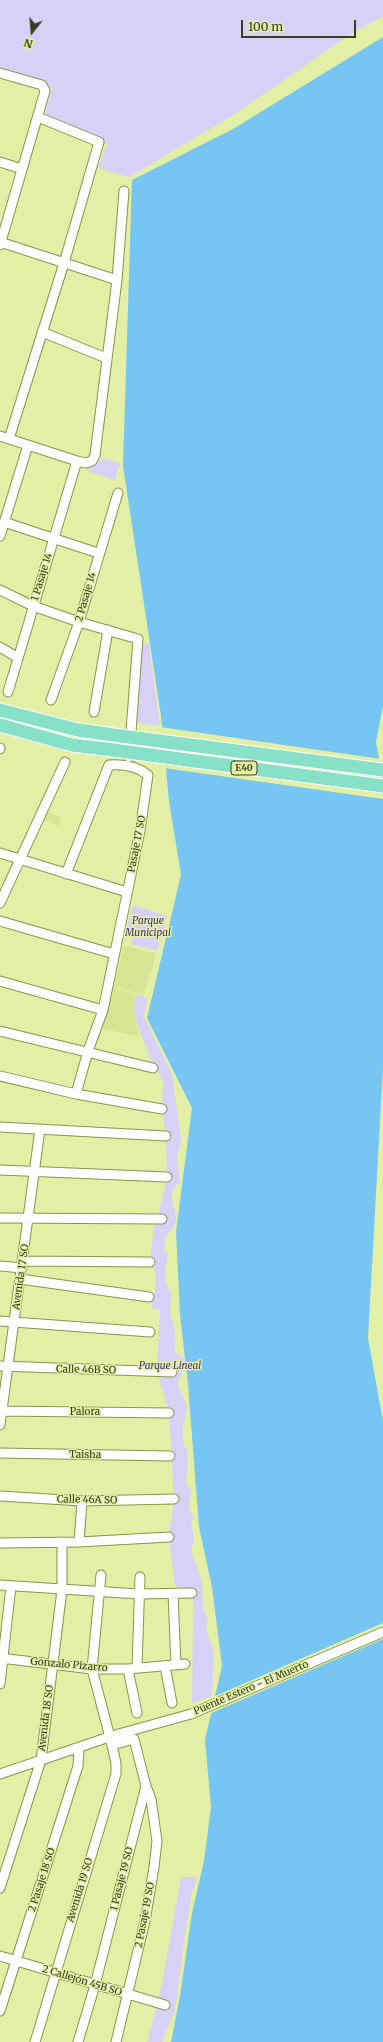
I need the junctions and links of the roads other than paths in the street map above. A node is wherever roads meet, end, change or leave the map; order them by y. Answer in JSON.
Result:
{"nodes":[{"id":1,"x":0,"y":73,"type":"edge"},
{"id":2,"x":38,"y":117,"type":"junction"},
{"id":3,"x":0,"y":162,"type":"edge"},
{"id":4,"x":22,"y":169,"type":"junction"},
{"id":5,"x":124,"y":191,"type":"dead end"},
{"id":6,"x":0,"y":243,"type":"edge"},
{"id":7,"x":64,"y":263,"type":"junction"},
{"id":8,"x":117,"y":280,"type":"junction"},
{"id":9,"x":42,"y":332,"type":"junction"},
{"id":10,"x":106,"y":358,"type":"junction"},
{"id":11,"x":4,"y":437,"type":"edge"},
{"id":12,"x":28,"y":445,"type":"junction"},
{"id":13,"x":77,"y":462,"type":"junction"},
{"id":14,"x":118,"y":493,"type":"dead end"},
{"id":15,"x":4,"y":516,"type":"edge"},
{"id":16,"x":0,"y":536,"type":"edge"},
{"id":17,"x":54,"y":538,"type":"junction"},
{"id":18,"x":98,"y":553,"type":"junction"},
{"id":19,"x":0,"y":590,"type":"edge"},
{"id":20,"x":33,"y":606,"type":"junction"},
{"id":21,"x":79,"y":622,"type":"junction"},
{"id":22,"x":108,"y":630,"type":"junction"},
{"id":23,"x":0,"y":647,"type":"edge"},
{"id":24,"x":18,"y":658,"type":"junction"},
{"id":25,"x":8,"y":692,"type":"dead end"},
{"id":26,"x":51,"y":700,"type":"dead end"},
{"id":27,"x":0,"y":710,"type":"edge"},
{"id":28,"x":94,"y":712,"type":"dead end"},
{"id":29,"x":0,"y":726,"type":"edge"},
{"id":30,"x":65,"y":762,"type":"dead end"},
{"id":31,"x":129,"y":766,"type":"junction"},
{"id":32,"x":383,"y":770,"type":"edge"},
{"id":33,"x":383,"y":786,"type":"edge"},
{"id":34,"x":0,"y":853,"type":"edge"},
{"id":35,"x":20,"y":859,"type":"junction"},
{"id":36,"x":66,"y":874,"type":"junction"},
{"id":37,"x":127,"y":892,"type":"junction"},
{"id":38,"x":0,"y":903,"type":"edge"},
{"id":39,"x":0,"y":921,"type":"edge"},
{"id":40,"x":114,"y":954,"type":"junction"},
{"id":41,"x":0,"y":981,"type":"edge"},
{"id":42,"x":103,"y":1010,"type":"junction"},
{"id":43,"x":0,"y":1031,"type":"edge"},
{"id":44,"x":88,"y":1051,"type":"junction"},
{"id":45,"x":153,"y":1068,"type":"dead end"},
{"id":46,"x":0,"y":1076,"type":"edge"},
{"id":47,"x":76,"y":1094,"type":"junction"},
{"id":48,"x":162,"y":1109,"type":"dead end"},
{"id":49,"x":0,"y":1127,"type":"edge"},
{"id":50,"x":40,"y":1129,"type":"junction"},
{"id":51,"x":166,"y":1136,"type":"dead end"},
{"id":52,"x":0,"y":1170,"type":"edge"},
{"id":53,"x":34,"y":1172,"type":"junction"},
{"id":54,"x":168,"y":1178,"type":"dead end"},
{"id":55,"x":0,"y":1218,"type":"edge"},
{"id":56,"x":29,"y":1219,"type":"junction"},
{"id":57,"x":162,"y":1219,"type":"dead end"},
{"id":58,"x":150,"y":1262,"type":"dead end"},
{"id":59,"x":22,"y":1265,"type":"junction"},
{"id":60,"x":0,"y":1266,"type":"edge"},
{"id":61,"x":20,"y":1279,"type":"junction"},
{"id":62,"x":149,"y":1297,"type":"dead end"},
{"id":63,"x":0,"y":1321,"type":"edge"},
{"id":64,"x":14,"y":1322,"type":"junction"},
{"id":65,"x":150,"y":1332,"type":"dead end"},
{"id":66,"x":4,"y":1367,"type":"edge"},
{"id":67,"x":172,"y":1372,"type":"dead end"},
{"id":68,"x":1,"y":1411,"type":"edge"},
{"id":69,"x":169,"y":1413,"type":"dead end"},
{"id":70,"x":0,"y":1424,"type":"edge"},
{"id":71,"x":0,"y":1454,"type":"edge"},
{"id":72,"x":170,"y":1456,"type":"dead end"},
{"id":73,"x":0,"y":1496,"type":"edge"},
{"id":74,"x":174,"y":1499,"type":"dead end"},
{"id":75,"x":82,"y":1501,"type":"junction"},
{"id":76,"x":169,"y":1537,"type":"dead end"},
{"id":77,"x":62,"y":1542,"type":"junction"},
{"id":78,"x":79,"y":1542,"type":"junction"},
{"id":79,"x":0,"y":1543,"type":"edge"},
{"id":80,"x":101,"y":1576,"type":"dead end"},
{"id":81,"x":140,"y":1577,"type":"dead end"},
{"id":82,"x":0,"y":1585,"type":"edge"},
{"id":83,"x":11,"y":1586,"type":"junction"},
{"id":84,"x":62,"y":1590,"type":"junction"},
{"id":85,"x":99,"y":1592,"type":"junction"},
{"id":86,"x":192,"y":1593,"type":"dead end"},
{"id":87,"x":139,"y":1594,"type":"junction"},
{"id":88,"x":173,"y":1594,"type":"junction"},
{"id":89,"x":383,"y":1632,"type":"edge"},
{"id":90,"x":2,"y":1658,"type":"edge"},
{"id":91,"x":52,"y":1664,"type":"junction"},
{"id":92,"x":165,"y":1666,"type":"junction"},
{"id":93,"x":137,"y":1668,"type":"junction"},
{"id":94,"x":92,"y":1669,"type":"junction"},
{"id":95,"x":128,"y":1669,"type":"junction"},
{"id":96,"x":0,"y":1684,"type":"edge"},
{"id":97,"x":172,"y":1703,"type":"dead end"},
{"id":98,"x":137,"y":1713,"type":"dead end"},
{"id":99,"x":112,"y":1739,"type":"junction"},
{"id":100,"x":80,"y":1748,"type":"junction"},
{"id":101,"x":41,"y":1760,"type":"junction"},
{"id":102,"x":0,"y":1774,"type":"edge"},
{"id":103,"x":146,"y":1786,"type":"junction"},
{"id":104,"x":0,"y":1888,"type":"edge"},
{"id":105,"x":0,"y":1956,"type":"edge"},
{"id":106,"x":15,"y":1961,"type":"junction"},
{"id":107,"x":55,"y":1972,"type":"junction"},
{"id":108,"x":95,"y":1985,"type":"junction"},
{"id":109,"x":128,"y":1995,"type":"junction"},
{"id":110,"x":165,"y":2005,"type":"dead end"},
{"id":111,"x":0,"y":2011,"type":"edge"},
{"id":112,"x":35,"y":2042,"type":"edge"},
{"id":113,"x":78,"y":2042,"type":"edge"},
{"id":114,"x":116,"y":2042,"type":"edge"}],
"edges":[{"from":1,"to":2,"type":"street"},
{"from":2,"to":4,"type":"street"},
{"from":2,"to":7,"type":"street"},
{"from":3,"to":4,"type":"street"},
{"from":4,"to":6,"type":"street"},
{"from":5,"to":8,"type":"street"},
{"from":6,"to":7,"type":"street"},
{"from":7,"to":8,"type":"street"},
{"from":7,"to":9,"type":"street"},
{"from":8,"to":10,"type":"street"},
{"from":9,"to":10,"type":"street"},
{"from":9,"to":11,"type":"street"},
{"from":10,"to":13,"type":"street"},
{"from":11,"to":12,"type":"street"},
{"from":12,"to":13,"type":"street"},
{"from":12,"to":15,"type":"street"},
{"from":13,"to":17,"type":"street","name":"1 Pasaje 14"},
{"from":14,"to":18,"type":"street","name":"2 Pasaje 14"},
{"from":15,"to":16,"type":"street"},
{"from":15,"to":17,"type":"street"},
{"from":17,"to":18,"type":"street"},
{"from":17,"to":20,"type":"street","name":"1 Pasaje 14"},
{"from":18,"to":21,"type":"street","name":"2 Pasaje 14"},
{"from":19,"to":20,"type":"street"},
{"from":20,"to":21,"type":"street"},
{"from":20,"to":24,"type":"street","name":"1 Pasaje 14"},
{"from":21,"to":22,"type":"street"},
{"from":21,"to":26,"type":"street","name":"2 Pasaje 14"},
{"from":22,"to":28,"type":"street"},
{"from":22,"to":31,"type":"street"},
{"from":23,"to":24,"type":"street"},
{"from":24,"to":25,"type":"street","name":"1 Pasaje 14"},
{"from":27,"to":32,"type":"highway","number":"E40","bridge":true},
{"from":29,"to":33,"type":"highway","number":"E40","bridge":true},
{"from":30,"to":35,"type":"street"},
{"from":31,"to":36,"type":"street","name":"Pasaje 17 SO"},
{"from":31,"to":37,"type":"street","name":"Pasaje 17 SO"},
{"from":34,"to":35,"type":"street"},
{"from":35,"to":36,"type":"street"},
{"from":35,"to":38,"type":"street"},
{"from":36,"to":37,"type":"street"},
{"from":37,"to":40,"type":"street","name":"Pasaje 17 SO"},
{"from":39,"to":40,"type":"street"},
{"from":40,"to":42,"type":"street","name":"Pasaje 17 SO"},
{"from":41,"to":42,"type":"street"},
{"from":42,"to":44,"type":"street","name":"Pasaje 17 SO"},
{"from":43,"to":44,"type":"street"},
{"from":44,"to":45,"type":"street"},
{"from":44,"to":47,"type":"street","name":"Pasaje 17 SO"},
{"from":46,"to":47,"type":"street"},
{"from":47,"to":48,"type":"street"},
{"from":49,"to":50,"type":"street"},
{"from":50,"to":51,"type":"street"},
{"from":50,"to":53,"type":"street","name":"Avenida 17 SO"},
{"from":52,"to":53,"type":"street"},
{"from":53,"to":54,"type":"street"},
{"from":53,"to":56,"type":"street","name":"Avenida 17 SO"},
{"from":55,"to":56,"type":"street"},
{"from":56,"to":57,"type":"street"},
{"from":56,"to":59,"type":"street","name":"Avenida 17 SO"},
{"from":58,"to":59,"type":"street"},
{"from":59,"to":60,"type":"street"},
{"from":59,"to":61,"type":"street","name":"Avenida 17 SO"},
{"from":61,"to":62,"type":"street"},
{"from":61,"to":64,"type":"street","name":"Avenida 17 SO"},
{"from":63,"to":64,"type":"street"},
{"from":64,"to":65,"type":"street"},
{"from":64,"to":66,"type":"street","name":"Avenida 17 SO"},
{"from":66,"to":67,"type":"street","name":"Calle 46B SO"},
{"from":66,"to":68,"type":"street","name":"Avenida 17 SO"},
{"from":68,"to":69,"type":"street","name":"Palora"},
{"from":68,"to":70,"type":"street","name":"Avenida 17 SO"},
{"from":71,"to":72,"type":"street","name":"Taisha"},
{"from":73,"to":75,"type":"street","name":"Calle 46A SO"},
{"from":74,"to":75,"type":"street","name":"Calle 46A SO"},
{"from":75,"to":78,"type":"street"},
{"from":76,"to":78,"type":"street"},
{"from":77,"to":78,"type":"street"},
{"from":77,"to":79,"type":"street"},
{"from":77,"to":84,"type":"street","name":"Avenida 18 SO"},
{"from":80,"to":85,"type":"street","name":"Avenida 19 SO"},
{"from":81,"to":87,"type":"street"},
{"from":82,"to":83,"type":"street"},
{"from":83,"to":84,"type":"street"},
{"from":83,"to":90,"type":"street"},
{"from":84,"to":85,"type":"street"},
{"from":84,"to":91,"type":"street","name":"Avenida 18 SO"},
{"from":85,"to":87,"type":"street"},
{"from":85,"to":94,"type":"street","name":"Avenida 19 SO"},
{"from":86,"to":88,"type":"street"},
{"from":87,"to":88,"type":"street"},
{"from":87,"to":93,"type":"street"},
{"from":88,"to":92,"type":"street","name":"Gonzalo Pizarro"},
{"from":89,"to":99,"type":"street","name":"Puente Estero - El Muerto"},
{"from":90,"to":91,"type":"street","name":"Gonzalo Pizarro"},
{"from":90,"to":96,"type":"street"},
{"from":91,"to":94,"type":"street","name":"Gonzalo Pizarro"},
{"from":91,"to":101,"type":"street","name":"Avenida 18 SO"},
{"from":92,"to":93,"type":"street","name":"Gonzalo Pizarro"},
{"from":92,"to":97,"type":"street"},
{"from":93,"to":95,"type":"street","name":"Gonzalo Pizarro"},
{"from":94,"to":95,"type":"street","name":"Gonzalo Pizarro"},
{"from":94,"to":99,"type":"street","name":"Avenida 19 SO"},
{"from":95,"to":98,"type":"street"},
{"from":99,"to":100,"type":"street"},
{"from":99,"to":103,"type":"street","name":"1 Pasaje 19 SO"},
{"from":99,"to":107,"type":"street","name":"Avenida 19 SO"},
{"from":100,"to":101,"type":"street"},
{"from":100,"to":106,"type":"street","name":"2 Pasaje 18 SO"},
{"from":101,"to":102,"type":"street"},
{"from":101,"to":104,"type":"street","name":"Avenida 18 SO"},
{"from":103,"to":108,"type":"street","name":"1 Pasaje 19 SO"},
{"from":103,"to":109,"type":"street","name":"2 Pasaje 19 SO"},
{"from":105,"to":106,"type":"street","name":"2 Callejón 45B SO"},
{"from":106,"to":107,"type":"street","name":"2 Callejón 45B SO"},
{"from":106,"to":111,"type":"street","name":"2 Pasaje 18 SO"},
{"from":107,"to":108,"type":"street","name":"2 Callejón 45B SO"},
{"from":107,"to":112,"type":"street","name":"Avenida 19 SO"},
{"from":108,"to":109,"type":"street","name":"2 Callejón 45B SO"},
{"from":108,"to":113,"type":"street","name":"1 Pasaje 19 SO"},
{"from":109,"to":110,"type":"street","name":"2 Callejón 45B SO"},
{"from":109,"to":114,"type":"street","name":"2 Pasaje 19 SO"}]}
